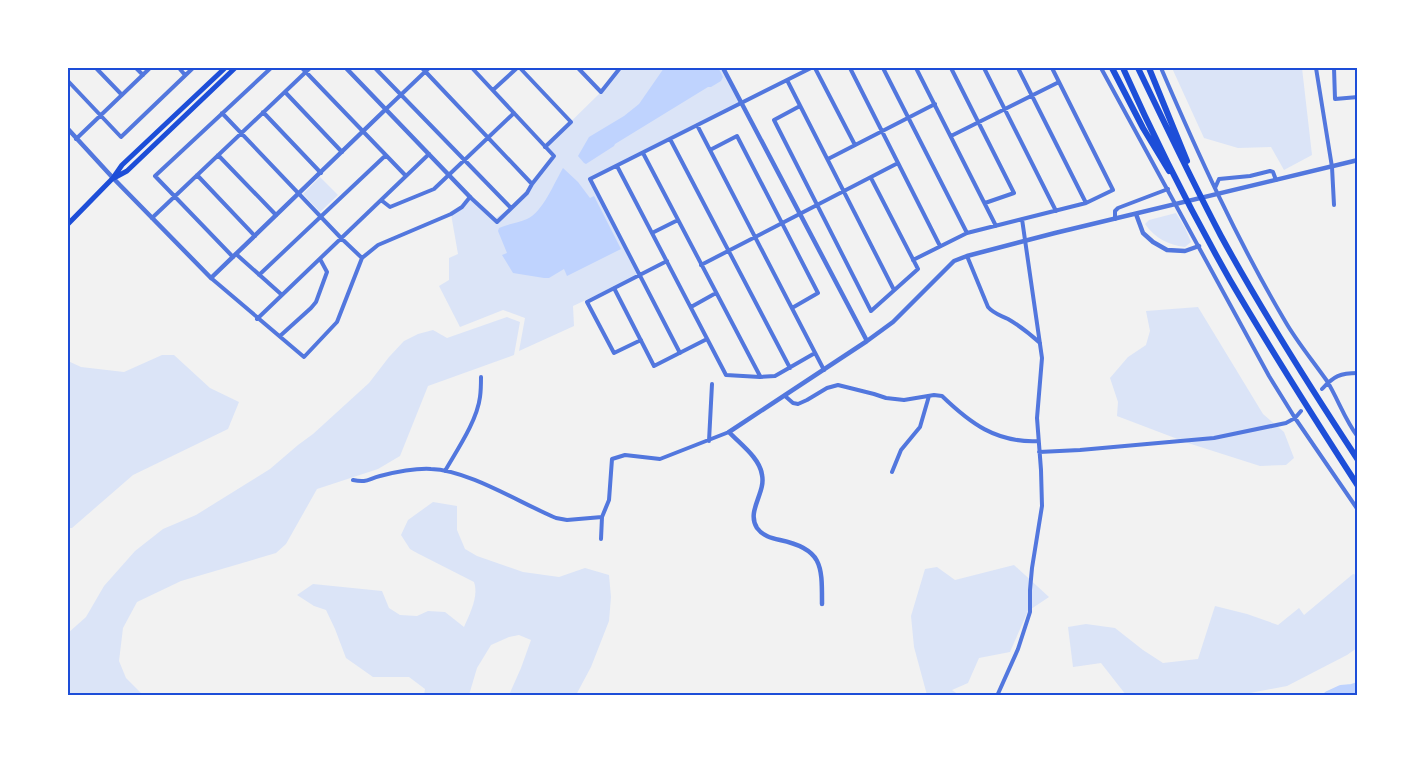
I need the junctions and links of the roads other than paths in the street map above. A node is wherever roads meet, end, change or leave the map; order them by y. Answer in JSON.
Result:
{"nodes":[{"id":1,"x":96,"y":68,"type":"edge"},
{"id":2,"x":136,"y":68,"type":"edge"},
{"id":3,"x":150,"y":68,"type":"edge"},
{"id":4,"x":179,"y":68,"type":"edge"},
{"id":5,"x":193,"y":68,"type":"edge"},
{"id":6,"x":225,"y":68,"type":"edge"},
{"id":7,"x":235,"y":68,"type":"edge"},
{"id":8,"x":271,"y":68,"type":"edge"},
{"id":9,"x":346,"y":68,"type":"edge"},
{"id":10,"x":375,"y":68,"type":"edge"},
{"id":11,"x":472,"y":68,"type":"edge"},
{"id":12,"x":519,"y":68,"type":"edge"},
{"id":13,"x":578,"y":68,"type":"edge"},
{"id":14,"x":619,"y":68,"type":"edge"},
{"id":15,"x":723,"y":68,"type":"edge"},
{"id":16,"x":813,"y":68,"type":"edge"},
{"id":17,"x":849,"y":68,"type":"edge"},
{"id":18,"x":883,"y":68,"type":"edge"},
{"id":19,"x":916,"y":68,"type":"edge"},
{"id":20,"x":951,"y":68,"type":"edge"},
{"id":21,"x":984,"y":68,"type":"edge"},
{"id":22,"x":1018,"y":68,"type":"edge"},
{"id":23,"x":1052,"y":68,"type":"edge"},
{"id":24,"x":1101,"y":68,"type":"edge"},
{"id":25,"x":1112,"y":68,"type":"edge"},
{"id":26,"x":1123,"y":68,"type":"edge"},
{"id":27,"x":1138,"y":68,"type":"edge"},
{"id":28,"x":1149,"y":68,"type":"edge"},
{"id":29,"x":1161,"y":68,"type":"edge"},
{"id":30,"x":1316,"y":68,"type":"edge"},
{"id":31,"x":1334,"y":68,"type":"edge"},
{"id":32,"x":306,"y":69,"type":"edge"},
{"id":33,"x":425,"y":69,"type":"edge"},
{"id":34,"x":143,"y":75,"type":"junction"},
{"id":35,"x":185,"y":75,"type":"junction"},
{"id":36,"x":787,"y":80,"type":"junction"},
{"id":37,"x":68,"y":81,"type":"edge"},
{"id":38,"x":1059,"y":82,"type":"junction"},
{"id":39,"x":493,"y":90,"type":"junction"},
{"id":40,"x":285,"y":92,"type":"junction"},
{"id":41,"x":401,"y":94,"type":"junction"},
{"id":42,"x":122,"y":95,"type":"junction"},
{"id":43,"x":1032,"y":95,"type":"junction"},
{"id":44,"x":1358,"y":97,"type":"edge"},
{"id":45,"x":742,"y":102,"type":"junction"},
{"id":46,"x":935,"y":104,"type":"junction"},
{"id":47,"x":800,"y":106,"type":"junction"},
{"id":48,"x":386,"y":109,"type":"junction"},
{"id":49,"x":1005,"y":109,"type":"junction"},
{"id":50,"x":263,"y":112,"type":"junction"},
{"id":51,"x":514,"y":113,"type":"junction"},
{"id":52,"x":222,"y":114,"type":"junction"},
{"id":53,"x":100,"y":116,"type":"junction"},
{"id":54,"x":908,"y":118,"type":"junction"},
{"id":55,"x":979,"y":122,"type":"junction"},
{"id":56,"x":697,"y":125,"type":"junction"},
{"id":57,"x":68,"y":129,"type":"edge"},
{"id":58,"x":363,"y":131,"type":"junction"},
{"id":59,"x":882,"y":131,"type":"junction"},
{"id":60,"x":241,"y":133,"type":"junction"},
{"id":61,"x":951,"y":136,"type":"junction"},
{"id":62,"x":489,"y":138,"type":"junction"},
{"id":63,"x":76,"y":139,"type":"junction"},
{"id":64,"x":670,"y":139,"type":"junction"},
{"id":65,"x":855,"y":145,"type":"junction"},
{"id":66,"x":545,"y":147,"type":"junction"},
{"id":67,"x":710,"y":150,"type":"junction"},
{"id":68,"x":342,"y":152,"type":"junction"},
{"id":69,"x":643,"y":153,"type":"junction"},
{"id":70,"x":219,"y":154,"type":"junction"},
{"id":71,"x":429,"y":154,"type":"junction"},
{"id":72,"x":386,"y":155,"type":"junction"},
{"id":73,"x":828,"y":159,"type":"junction"},
{"id":74,"x":1358,"y":160,"type":"edge"},
{"id":75,"x":465,"y":161,"type":"junction"},
{"id":76,"x":898,"y":164,"type":"junction"},
{"id":77,"x":617,"y":165,"type":"junction"},
{"id":78,"x":1332,"y":167,"type":"junction"},
{"id":79,"x":321,"y":172,"type":"junction"},
{"id":80,"x":197,"y":175,"type":"junction"},
{"id":81,"x":450,"y":175,"type":"junction"},
{"id":82,"x":406,"y":176,"type":"junction"},
{"id":83,"x":113,"y":178,"type":"junction"},
{"id":84,"x":871,"y":178,"type":"junction"},
{"id":85,"x":1276,"y":180,"type":"junction"},
{"id":86,"x":532,"y":184,"type":"junction"},
{"id":87,"x":1214,"y":188,"type":"junction"},
{"id":88,"x":1168,"y":189,"type":"junction"},
{"id":89,"x":844,"y":191,"type":"junction"},
{"id":90,"x":299,"y":194,"type":"junction"},
{"id":91,"x":174,"y":197,"type":"junction"},
{"id":92,"x":470,"y":197,"type":"junction"},
{"id":93,"x":381,"y":200,"type":"junction"},
{"id":94,"x":985,"y":203,"type":"junction"},
{"id":95,"x":1086,"y":203,"type":"junction"},
{"id":96,"x":1204,"y":203,"type":"junction"},
{"id":97,"x":817,"y":205,"type":"junction"},
{"id":98,"x":1334,"y":205,"type":"dead end"},
{"id":99,"x":511,"y":208,"type":"junction"},
{"id":100,"x":1056,"y":211,"type":"junction"},
{"id":101,"x":800,"y":214,"type":"junction"},
{"id":102,"x":1136,"y":214,"type":"junction"},
{"id":103,"x":276,"y":215,"type":"junction"},
{"id":104,"x":321,"y":217,"type":"junction"},
{"id":105,"x":152,"y":218,"type":"junction"},
{"id":106,"x":1022,"y":219,"type":"junction"},
{"id":107,"x":1114,"y":219,"type":"junction"},
{"id":108,"x":678,"y":220,"type":"junction"},
{"id":109,"x":1198,"y":220,"type":"junction"},
{"id":110,"x":782,"y":223,"type":"junction"},
{"id":111,"x":68,"y":224,"type":"edge"},
{"id":112,"x":996,"y":225,"type":"junction"},
{"id":113,"x":652,"y":233,"type":"junction"},
{"id":114,"x":967,"y":233,"type":"junction"},
{"id":115,"x":255,"y":236,"type":"junction"},
{"id":116,"x":755,"y":237,"type":"junction"},
{"id":117,"x":341,"y":238,"type":"junction"},
{"id":118,"x":1026,"y":241,"type":"junction"},
{"id":119,"x":940,"y":246,"type":"junction"},
{"id":120,"x":1199,"y":246,"type":"junction"},
{"id":121,"x":729,"y":251,"type":"junction"},
{"id":122,"x":235,"y":256,"type":"junction"},
{"id":123,"x":967,"y":256,"type":"junction"},
{"id":124,"x":362,"y":258,"type":"junction"},
{"id":125,"x":320,"y":259,"type":"junction"},
{"id":126,"x":913,"y":260,"type":"junction"},
{"id":127,"x":667,"y":261,"type":"junction"},
{"id":128,"x":702,"y":265,"type":"junction"},
{"id":129,"x":259,"y":275,"type":"junction"},
{"id":130,"x":640,"y":275,"type":"junction"},
{"id":131,"x":211,"y":278,"type":"junction"},
{"id":132,"x":614,"y":288,"type":"junction"},
{"id":133,"x":894,"y":290,"type":"junction"},
{"id":134,"x":716,"y":293,"type":"junction"},
{"id":135,"x":282,"y":295,"type":"junction"},
{"id":136,"x":691,"y":307,"type":"junction"},
{"id":137,"x":792,"y":308,"type":"junction"},
{"id":138,"x":257,"y":318,"type":"junction"},
{"id":139,"x":280,"y":336,"type":"junction"},
{"id":140,"x":707,"y":339,"type":"junction"},
{"id":141,"x":641,"y":340,"type":"junction"},
{"id":142,"x":867,"y":341,"type":"junction"},
{"id":143,"x":1040,"y":344,"type":"junction"},
{"id":144,"x":680,"y":353,"type":"junction"},
{"id":145,"x":815,"y":353,"type":"junction"},
{"id":146,"x":790,"y":368,"type":"junction"},
{"id":147,"x":824,"y":369,"type":"junction"},
{"id":148,"x":1358,"y":373,"type":"edge"},
{"id":149,"x":481,"y":377,"type":"dead end"},
{"id":150,"x":760,"y":377,"type":"junction"},
{"id":151,"x":1328,"y":383,"type":"junction"},
{"id":152,"x":712,"y":384,"type":"dead end"},
{"id":153,"x":1322,"y":389,"type":"dead end"},
{"id":154,"x":784,"y":396,"type":"junction"},
{"id":155,"x":929,"y":396,"type":"junction"},
{"id":156,"x":1301,"y":411,"type":"dead end"},
{"id":157,"x":1295,"y":418,"type":"junction"},
{"id":158,"x":729,"y":432,"type":"junction"},
{"id":159,"x":1358,"y":437,"type":"edge"},
{"id":160,"x":709,"y":441,"type":"junction"},
{"id":161,"x":1038,"y":441,"type":"junction"},
{"id":162,"x":1039,"y":452,"type":"junction"},
{"id":163,"x":1358,"y":460,"type":"edge"},
{"id":164,"x":445,"y":471,"type":"junction"},
{"id":165,"x":892,"y":472,"type":"dead end"},
{"id":166,"x":353,"y":480,"type":"dead end"},
{"id":167,"x":1358,"y":486,"type":"edge"},
{"id":168,"x":1358,"y":510,"type":"edge"},
{"id":169,"x":602,"y":518,"type":"junction"},
{"id":170,"x":601,"y":539,"type":"dead end"},
{"id":171,"x":822,"y":604,"type":"dead end"},
{"id":172,"x":997,"y":696,"type":"edge"}],
"edges":[{"from":1,"to":42,"type":"street"},
{"from":2,"to":34,"type":"street"},
{"from":3,"to":34,"type":"street"},
{"from":4,"to":35,"type":"street"},
{"from":5,"to":35,"type":"street"},
{"from":6,"to":83,"type":"main road"},
{"from":7,"to":83,"type":"main road"},
{"from":8,"to":52,"type":"street"},
{"from":9,"to":48,"type":"street"},
{"from":10,"to":41,"type":"street"},
{"from":11,"to":39,"type":"street"},
{"from":12,"to":39,"type":"street"},
{"from":12,"to":66,"type":"street"},
{"from":13,"to":14,"type":"street"},
{"from":15,"to":45,"type":"street"},
{"from":16,"to":36,"type":"street"},
{"from":16,"to":65,"type":"street"},
{"from":17,"to":59,"type":"street"},
{"from":18,"to":54,"type":"street"},
{"from":19,"to":46,"type":"street"},
{"from":20,"to":55,"type":"street"},
{"from":21,"to":49,"type":"street"},
{"from":22,"to":43,"type":"street"},
{"from":23,"to":38,"type":"street"},
{"from":24,"to":88,"type":"street"},
{"from":25,"to":109,"type":"highway"},
{"from":26,"to":109,"type":"highway"},
{"from":27,"to":96,"type":"highway"},
{"from":28,"to":96,"type":"highway"},
{"from":29,"to":87,"type":"street"},
{"from":30,"to":78,"type":"street"},
{"from":31,"to":44,"type":"street"},
{"from":32,"to":40,"type":"street"},
{"from":32,"to":58,"type":"street"},
{"from":33,"to":41,"type":"street"},
{"from":33,"to":62,"type":"street"},
{"from":34,"to":42,"type":"street"},
{"from":35,"to":53,"type":"street"},
{"from":36,"to":45,"type":"street"},
{"from":36,"to":47,"type":"street"},
{"from":37,"to":53,"type":"street"},
{"from":38,"to":43,"type":"street"},
{"from":38,"to":95,"type":"street"},
{"from":39,"to":51,"type":"street"},
{"from":40,"to":50,"type":"street"},
{"from":40,"to":68,"type":"street"},
{"from":41,"to":48,"type":"street"},
{"from":41,"to":75,"type":"street"},
{"from":42,"to":53,"type":"street"},
{"from":43,"to":49,"type":"street"},
{"from":43,"to":95,"type":"street"},
{"from":45,"to":56,"type":"street"},
{"from":45,"to":101,"type":"street"},
{"from":46,"to":54,"type":"street"},
{"from":46,"to":61,"type":"street"},
{"from":47,"to":73,"type":"street"},
{"from":47,"to":97,"type":"street"},
{"from":48,"to":58,"type":"street"},
{"from":48,"to":71,"type":"street"},
{"from":49,"to":55,"type":"street"},
{"from":49,"to":100,"type":"street"},
{"from":50,"to":60,"type":"street"},
{"from":50,"to":79,"type":"street"},
{"from":51,"to":62,"type":"street"},
{"from":51,"to":66,"type":"street"},
{"from":52,"to":60,"type":"street"},
{"from":52,"to":91,"type":"street"},
{"from":53,"to":63,"type":"street"},
{"from":54,"to":59,"type":"street"},
{"from":54,"to":114,"type":"street"},
{"from":55,"to":61,"type":"street"},
{"from":55,"to":94,"type":"street"},
{"from":56,"to":64,"type":"street"},
{"from":56,"to":67,"type":"street"},
{"from":57,"to":63,"type":"street"},
{"from":58,"to":68,"type":"street"},
{"from":58,"to":72,"type":"street"},
{"from":59,"to":65,"type":"street"},
{"from":59,"to":76,"type":"street"},
{"from":60,"to":70,"type":"street"},
{"from":60,"to":90,"type":"street"},
{"from":61,"to":94,"type":"street"},
{"from":62,"to":75,"type":"street"},
{"from":62,"to":86,"type":"street"},
{"from":63,"to":83,"type":"street"},
{"from":64,"to":69,"type":"street"},
{"from":64,"to":121,"type":"street"},
{"from":65,"to":73,"type":"street"},
{"from":66,"to":86,"type":"street"},
{"from":67,"to":110,"type":"street"},
{"from":67,"to":116,"type":"street"},
{"from":68,"to":79,"type":"street"},
{"from":69,"to":77,"type":"street"},
{"from":69,"to":108,"type":"street"},
{"from":70,"to":80,"type":"street"},
{"from":70,"to":103,"type":"street"},
{"from":71,"to":81,"type":"street"},
{"from":71,"to":82,"type":"street"},
{"from":72,"to":82,"type":"street"},
{"from":72,"to":104,"type":"street"},
{"from":73,"to":89,"type":"street"},
{"from":74,"to":78,"type":"street"},
{"from":75,"to":81,"type":"street"},
{"from":75,"to":99,"type":"street"},
{"from":76,"to":84,"type":"street"},
{"from":76,"to":119,"type":"street"},
{"from":77,"to":113,"type":"street"},
{"from":77,"to":130,"type":"street"},
{"from":78,"to":85,"type":"street"},
{"from":78,"to":98,"type":"street"},
{"from":79,"to":90,"type":"street"},
{"from":80,"to":91,"type":"street"},
{"from":80,"to":115,"type":"street"},
{"from":81,"to":92,"type":"street"},
{"from":81,"to":93,"type":"street"},
{"from":82,"to":93,"type":"street"},
{"from":83,"to":105,"type":"street"},
{"from":83,"to":111,"type":"main road"},
{"from":84,"to":89,"type":"street"},
{"from":84,"to":126,"type":"street"},
{"from":85,"to":87,"type":"street"},
{"from":85,"to":102,"type":"street"},
{"from":86,"to":99,"type":"street"},
{"from":87,"to":151,"type":"street"},
{"from":88,"to":107,"type":"street"},
{"from":88,"to":120,"type":"street"},
{"from":89,"to":97,"type":"street"},
{"from":89,"to":133,"type":"street"},
{"from":90,"to":103,"type":"street"},
{"from":90,"to":104,"type":"street"},
{"from":91,"to":105,"type":"street"},
{"from":91,"to":122,"type":"street"},
{"from":92,"to":99,"type":"street"},
{"from":92,"to":124,"type":"street"},
{"from":93,"to":117,"type":"street"},
{"from":94,"to":112,"type":"street"},
{"from":95,"to":100,"type":"street"},
{"from":96,"to":163,"type":"highway"},
{"from":97,"to":101,"type":"street"},
{"from":97,"to":133,"type":"street"},
{"from":100,"to":106,"type":"street"},
{"from":101,"to":110,"type":"street"},
{"from":101,"to":142,"type":"street"},
{"from":102,"to":107,"type":"street"},
{"from":102,"to":120,"type":"street"},
{"from":103,"to":115,"type":"street"},
{"from":104,"to":117,"type":"street"},
{"from":104,"to":129,"type":"street"},
{"from":105,"to":131,"type":"street"},
{"from":106,"to":112,"type":"street"},
{"from":106,"to":118,"type":"street"},
{"from":107,"to":118,"type":"street"},
{"from":108,"to":113,"type":"street"},
{"from":108,"to":128,"type":"street"},
{"from":109,"to":167,"type":"highway"},
{"from":110,"to":116,"type":"street"},
{"from":110,"to":137,"type":"street"},
{"from":112,"to":114,"type":"street"},
{"from":113,"to":127,"type":"street"},
{"from":114,"to":119,"type":"street"},
{"from":115,"to":122,"type":"street"},
{"from":116,"to":121,"type":"street"},
{"from":116,"to":137,"type":"street"},
{"from":117,"to":124,"type":"street"},
{"from":117,"to":125,"type":"street"},
{"from":118,"to":123,"type":"street"},
{"from":118,"to":143,"type":"street"},
{"from":119,"to":126,"type":"street"},
{"from":120,"to":157,"type":"street"},
{"from":121,"to":128,"type":"street"},
{"from":121,"to":146,"type":"street"},
{"from":122,"to":129,"type":"street"},
{"from":122,"to":131,"type":"street"},
{"from":123,"to":142,"type":"street"},
{"from":123,"to":143,"type":"street"},
{"from":124,"to":139,"type":"street"},
{"from":125,"to":135,"type":"street"},
{"from":125,"to":139,"type":"street"},
{"from":126,"to":133,"type":"street"},
{"from":127,"to":130,"type":"street"},
{"from":127,"to":136,"type":"street"},
{"from":128,"to":134,"type":"street"},
{"from":129,"to":135,"type":"street"},
{"from":130,"to":132,"type":"street"},
{"from":130,"to":144,"type":"street"},
{"from":131,"to":138,"type":"street"},
{"from":132,"to":141,"type":"street"},
{"from":132,"to":141,"type":"street"},
{"from":134,"to":136,"type":"street"},
{"from":134,"to":150,"type":"street"},
{"from":135,"to":138,"type":"street"},
{"from":136,"to":140,"type":"street"},
{"from":137,"to":145,"type":"street"},
{"from":138,"to":139,"type":"street"},
{"from":140,"to":144,"type":"street"},
{"from":140,"to":150,"type":"street"},
{"from":141,"to":144,"type":"street"},
{"from":142,"to":147,"type":"street"},
{"from":143,"to":161,"type":"street"},
{"from":145,"to":146,"type":"street"},
{"from":145,"to":147,"type":"street"},
{"from":146,"to":150,"type":"street"},
{"from":147,"to":154,"type":"street"},
{"from":148,"to":151,"type":"street"},
{"from":149,"to":164,"type":"street"},
{"from":151,"to":153,"type":"street"},
{"from":151,"to":159,"type":"street"},
{"from":152,"to":160,"type":"street"},
{"from":154,"to":155,"type":"street"},
{"from":154,"to":158,"type":"street"},
{"from":155,"to":161,"type":"street"},
{"from":155,"to":165,"type":"street"},
{"from":156,"to":157,"type":"street"},
{"from":157,"to":162,"type":"street"},
{"from":157,"to":168,"type":"street"},
{"from":158,"to":160,"type":"street"},
{"from":158,"to":171,"type":"street"},
{"from":160,"to":169,"type":"street"},
{"from":161,"to":162,"type":"street"},
{"from":162,"to":172,"type":"street"},
{"from":164,"to":166,"type":"street"},
{"from":164,"to":169,"type":"street"},
{"from":169,"to":170,"type":"street"}]}
